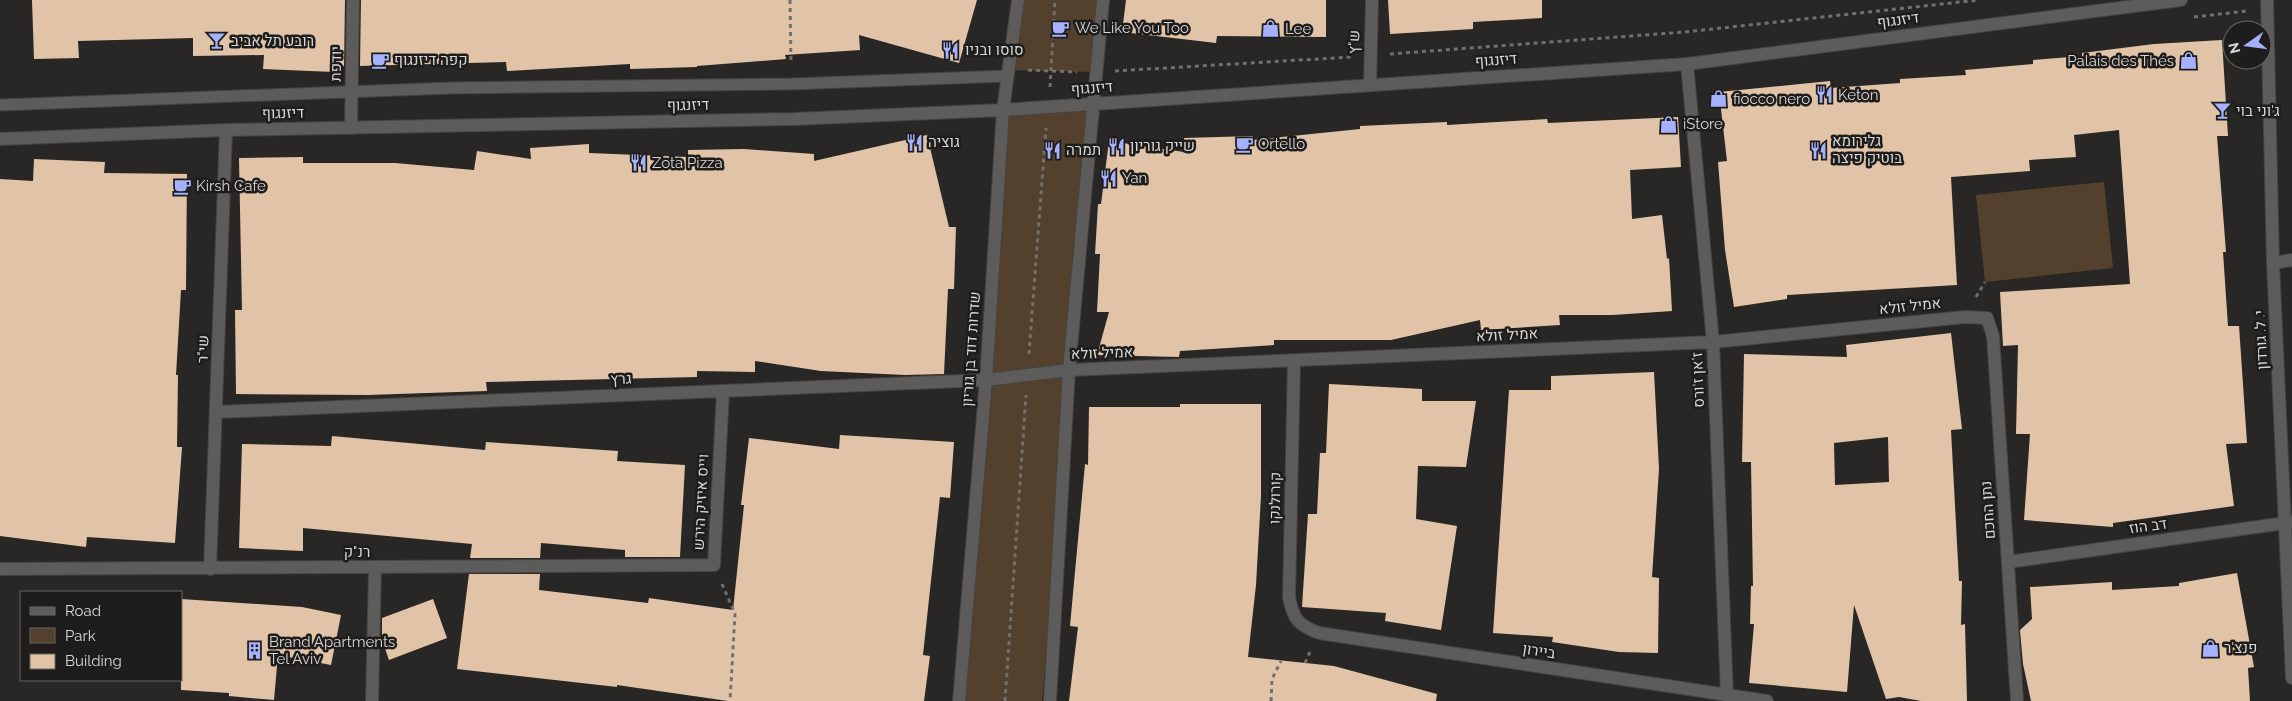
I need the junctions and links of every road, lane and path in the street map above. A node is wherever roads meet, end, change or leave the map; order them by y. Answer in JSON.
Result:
{"nodes":[{"id":1,"x":353,"y":0,"type":"edge"},
{"id":2,"x":790,"y":0,"type":"edge"},
{"id":3,"x":1018,"y":0,"type":"edge"},
{"id":4,"x":1055,"y":0,"type":"edge"},
{"id":5,"x":1103,"y":0,"type":"edge"},
{"id":6,"x":1372,"y":0,"type":"edge"},
{"id":7,"x":1979,"y":0,"type":"edge"},
{"id":8,"x":2181,"y":0,"type":"edge"},
{"id":9,"x":2267,"y":0,"type":"edge"},
{"id":10,"x":1370,"y":56,"type":"junction"},
{"id":11,"x":1687,"y":64,"type":"junction"},
{"id":12,"x":1051,"y":71,"type":"junction"},
{"id":13,"x":1096,"y":72,"type":"junction"},
{"id":14,"x":1008,"y":73,"type":"junction"},
{"id":15,"x":791,"y":84,"type":"junction"},
{"id":16,"x":1370,"y":85,"type":"junction"},
{"id":17,"x":351,"y":93,"type":"junction"},
{"id":18,"x":1093,"y":104,"type":"junction"},
{"id":19,"x":0,"y":105,"type":"edge"},
{"id":20,"x":1048,"y":107,"type":"junction"},
{"id":21,"x":1003,"y":110,"type":"junction"},
{"id":22,"x":351,"y":128,"type":"junction"},
{"id":23,"x":226,"y":130,"type":"junction"},
{"id":24,"x":0,"y":139,"type":"edge"},
{"id":25,"x":2292,"y":260,"type":"edge"},
{"id":26,"x":2273,"y":263,"type":"junction"},
{"id":27,"x":1988,"y":318,"type":"joint"},
{"id":28,"x":1713,"y":342,"type":"junction"},
{"id":29,"x":1294,"y":362,"type":"junction"},
{"id":30,"x":1069,"y":370,"type":"junction"},
{"id":31,"x":1027,"y":375,"type":"junction"},
{"id":32,"x":986,"y":380,"type":"junction"},
{"id":33,"x":722,"y":391,"type":"junction"},
{"id":34,"x":217,"y":412,"type":"junction"},
{"id":35,"x":2289,"y":522,"type":"edge"},
{"id":36,"x":2008,"y":562,"type":"junction"},
{"id":37,"x":714,"y":565,"type":"junction"},
{"id":38,"x":375,"y":568,"type":"junction"},
{"id":39,"x":0,"y":569,"type":"edge"},
{"id":40,"x":210,"y":569,"type":"junction"},
{"id":41,"x":1307,"y":629,"type":"joint"},
{"id":42,"x":1281,"y":661,"type":"dead end"},
{"id":43,"x":2292,"y":678,"type":"edge"},
{"id":44,"x":1727,"y":696,"type":"junction"},
{"id":45,"x":372,"y":701,"type":"edge"},
{"id":46,"x":730,"y":701,"type":"edge"},
{"id":47,"x":959,"y":701,"type":"edge"},
{"id":48,"x":1005,"y":701,"type":"edge"},
{"id":49,"x":1050,"y":701,"type":"edge"},
{"id":50,"x":1270,"y":701,"type":"edge"},
{"id":51,"x":1767,"y":701,"type":"edge"},
{"id":52,"x":2017,"y":701,"type":"edge"}],
"edges":[{"from":1,"to":17,"type":"street","name":"יודפת"},
{"from":2,"to":15,"type":"path"},
{"from":3,"to":14,"type":"street","name":"שדרות דוד בן גוריון"},
{"from":4,"to":12,"type":"path"},
{"from":5,"to":13,"type":"street"},
{"from":6,"to":10,"type":"street","name":"ש\"ץ"},
{"from":7,"to":10,"type":"path"},
{"from":8,"to":11,"type":"street","name":"דיזנגוף"},
{"from":9,"to":26,"type":"street","name":"י. ל. גורדון"},
{"from":10,"to":13,"type":"path"},
{"from":10,"to":16,"type":"street","name":"ש\"ץ"},
{"from":11,"to":16,"type":"street","name":"דיזנגוף"},
{"from":11,"to":28,"type":"street","name":"ז'אן ז'ורס"},
{"from":12,"to":13,"type":"path"},
{"from":12,"to":14,"type":"path"},
{"from":12,"to":20,"type":"path"},
{"from":13,"to":18,"type":"street"},
{"from":14,"to":15,"type":"lane","name":"דיזנגוף"},
{"from":14,"to":21,"type":"street","name":"שדרות דוד בן גוריון"},
{"from":15,"to":17,"type":"lane","name":"דיזנגוף"},
{"from":16,"to":18,"type":"street","name":"דיזנגוף"},
{"from":17,"to":19,"type":"lane","name":"דיזנגוף"},
{"from":17,"to":22,"type":"street","name":"יודפת"},
{"from":18,"to":20,"type":"street","name":"דיזנגוף"},
{"from":18,"to":30,"type":"street"},
{"from":20,"to":21,"type":"street","name":"דיזנגוף"},
{"from":20,"to":31,"type":"path"},
{"from":21,"to":22,"type":"street","name":"דיזנגוף"},
{"from":21,"to":32,"type":"street","name":"שדרות דוד בן גוריון"},
{"from":22,"to":23,"type":"street","name":"דיזנגוף"},
{"from":23,"to":24,"type":"street","name":"דיזנגוף"},
{"from":23,"to":34,"type":"street","name":"שי\"ר"},
{"from":25,"to":26,"type":"street"},
{"from":26,"to":35,"type":"street","name":"י. ל. גורדון"},
{"from":27,"to":28,"type":"street","name":"אמיל זולא"},
{"from":27,"to":36,"type":"street","name":"נתן החכם"},
{"from":28,"to":29,"type":"street","name":"אמיל זולא"},
{"from":28,"to":44,"type":"street","name":"ז'אן ז'ורס"},
{"from":29,"to":30,"type":"street","name":"אמיל זולא"},
{"from":29,"to":41,"type":"street","name":"קורולנקו"},
{"from":30,"to":31,"type":"street","name":"אמיל זולא"},
{"from":30,"to":49,"type":"street"},
{"from":31,"to":32,"type":"street","name":"גרץ"},
{"from":31,"to":48,"type":"path"},
{"from":32,"to":33,"type":"street","name":"גרץ"},
{"from":32,"to":47,"type":"street","name":"שדרות דוד בן גוריון"},
{"from":33,"to":34,"type":"street","name":"גרץ"},
{"from":33,"to":37,"type":"street","name":"וייס איזיק הירש"},
{"from":34,"to":40,"type":"street","name":"שי\"ר"},
{"from":35,"to":36,"type":"street","name":"דב הוז"},
{"from":35,"to":43,"type":"street","name":"י. ל. גורדון"},
{"from":36,"to":52,"type":"street","name":"נתן החכם"},
{"from":37,"to":38,"type":"street","name":"רנ\"ק"},
{"from":37,"to":46,"type":"path","name":"וייס איזיק הירש"},
{"from":38,"to":40,"type":"street","name":"רנ\"ק"},
{"from":38,"to":45,"type":"street"},
{"from":39,"to":40,"type":"street","name":"רנ\"ק"},
{"from":41,"to":44,"type":"street","name":"ביירון"},
{"from":42,"to":50,"type":"path"},
{"from":44,"to":51,"type":"street","name":"ביירון"}]}
